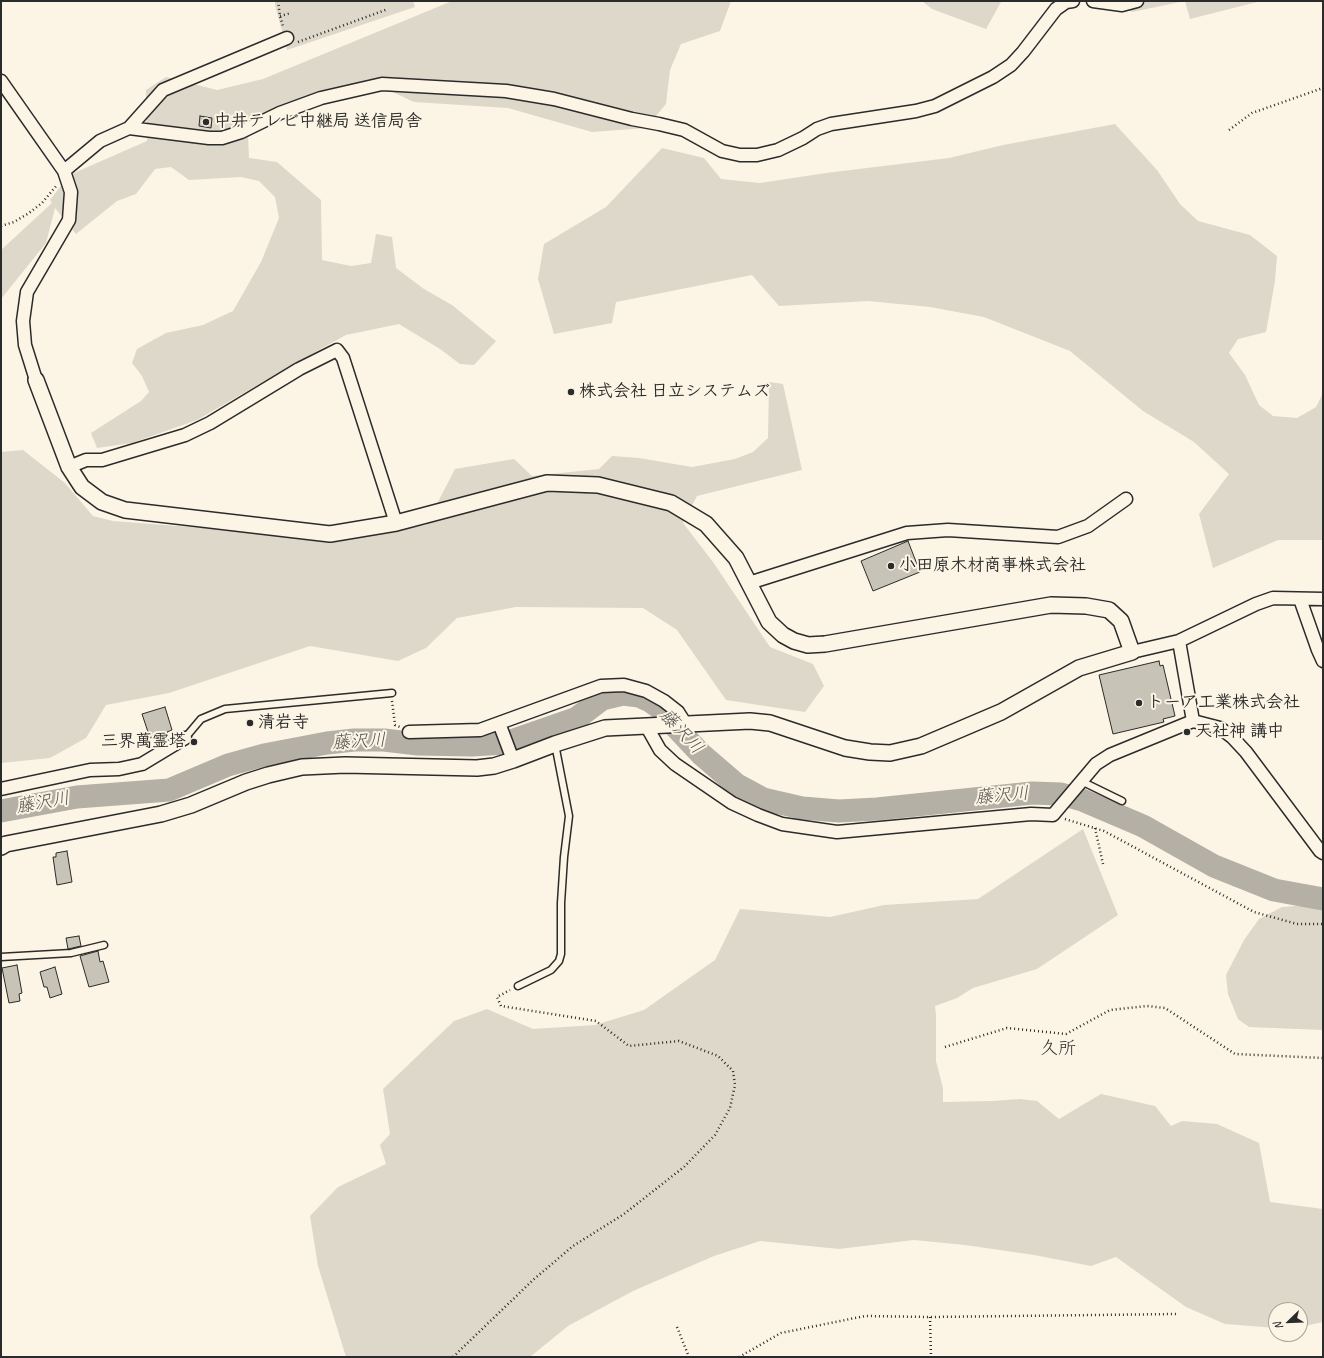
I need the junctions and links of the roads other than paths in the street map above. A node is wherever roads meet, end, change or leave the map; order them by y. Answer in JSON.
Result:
{"nodes":[{"id":1,"x":1072,"y":1,"type":"edge"},
{"id":2,"x":1092,"y":1,"type":"edge"},
{"id":3,"x":1137,"y":1,"type":"edge"},
{"id":4,"x":287,"y":38,"type":"road end"},
{"id":5,"x":1,"y":81,"type":"edge"},
{"id":6,"x":129,"y":128,"type":"junction"},
{"id":7,"x":64,"y":171,"type":"junction"},
{"id":8,"x":36,"y":380,"type":"joint"},
{"id":9,"x":69,"y":466,"type":"junction"},
{"id":10,"x":1126,"y":499,"type":"dead end"},
{"id":11,"x":396,"y":523,"type":"junction"},
{"id":12,"x":749,"y":583,"type":"junction"},
{"id":13,"x":1300,"y":599,"type":"junction"},
{"id":14,"x":1323,"y":599,"type":"edge"},
{"id":15,"x":1179,"y":641,"type":"junction"},
{"id":16,"x":1132,"y":652,"type":"junction"},
{"id":17,"x":1323,"y":660,"type":"edge"},
{"id":18,"x":392,"y":693,"type":"dead end"},
{"id":19,"x":1193,"y":721,"type":"junction"},
{"id":20,"x":685,"y":723,"type":"junction"},
{"id":21,"x":500,"y":726,"type":"junction"},
{"id":22,"x":642,"y":727,"type":"junction"},
{"id":23,"x":409,"y":732,"type":"dead end"},
{"id":24,"x":185,"y":738,"type":"joint"},
{"id":25,"x":555,"y":744,"type":"junction"},
{"id":26,"x":511,"y":756,"type":"junction"},
{"id":27,"x":1081,"y":781,"type":"junction"},
{"id":28,"x":1,"y":789,"type":"edge"},
{"id":29,"x":1122,"y":801,"type":"dead end"},
{"id":30,"x":1,"y":847,"type":"edge"},
{"id":31,"x":1323,"y":853,"type":"edge"},
{"id":32,"x":104,"y":945,"type":"dead end"},
{"id":33,"x":1,"y":957,"type":"edge"},
{"id":34,"x":518,"y":986,"type":"road end"}],
"edges":[{"from":1,"to":6,"type":"street"},
{"from":2,"to":3,"type":"street"},
{"from":4,"to":6,"type":"street"},
{"from":5,"to":7,"type":"street"},
{"from":6,"to":7,"type":"street"},
{"from":7,"to":8,"type":"street"},
{"from":8,"to":9,"type":"street"},
{"from":9,"to":11,"type":"street"},
{"from":9,"to":11,"type":"street"},
{"from":10,"to":12,"type":"street"},
{"from":11,"to":12,"type":"street"},
{"from":12,"to":16,"type":"street"},
{"from":13,"to":14,"type":"street"},
{"from":13,"to":15,"type":"street"},
{"from":13,"to":17,"type":"street"},
{"from":15,"to":16,"type":"street"},
{"from":15,"to":19,"type":"street"},
{"from":16,"to":20,"type":"street"},
{"from":18,"to":24,"type":"lane"},
{"from":19,"to":27,"type":"street"},
{"from":19,"to":31,"type":"street"},
{"from":20,"to":21,"type":"street"},
{"from":20,"to":22,"type":"street"},
{"from":21,"to":23,"type":"street"},
{"from":21,"to":26,"type":"street"},
{"from":22,"to":25,"type":"street"},
{"from":22,"to":27,"type":"street"},
{"from":24,"to":28,"type":"street"},
{"from":25,"to":26,"type":"street"},
{"from":25,"to":34,"type":"lane"},
{"from":26,"to":30,"type":"street"},
{"from":27,"to":29,"type":"lane"},
{"from":32,"to":33,"type":"lane"}]}
